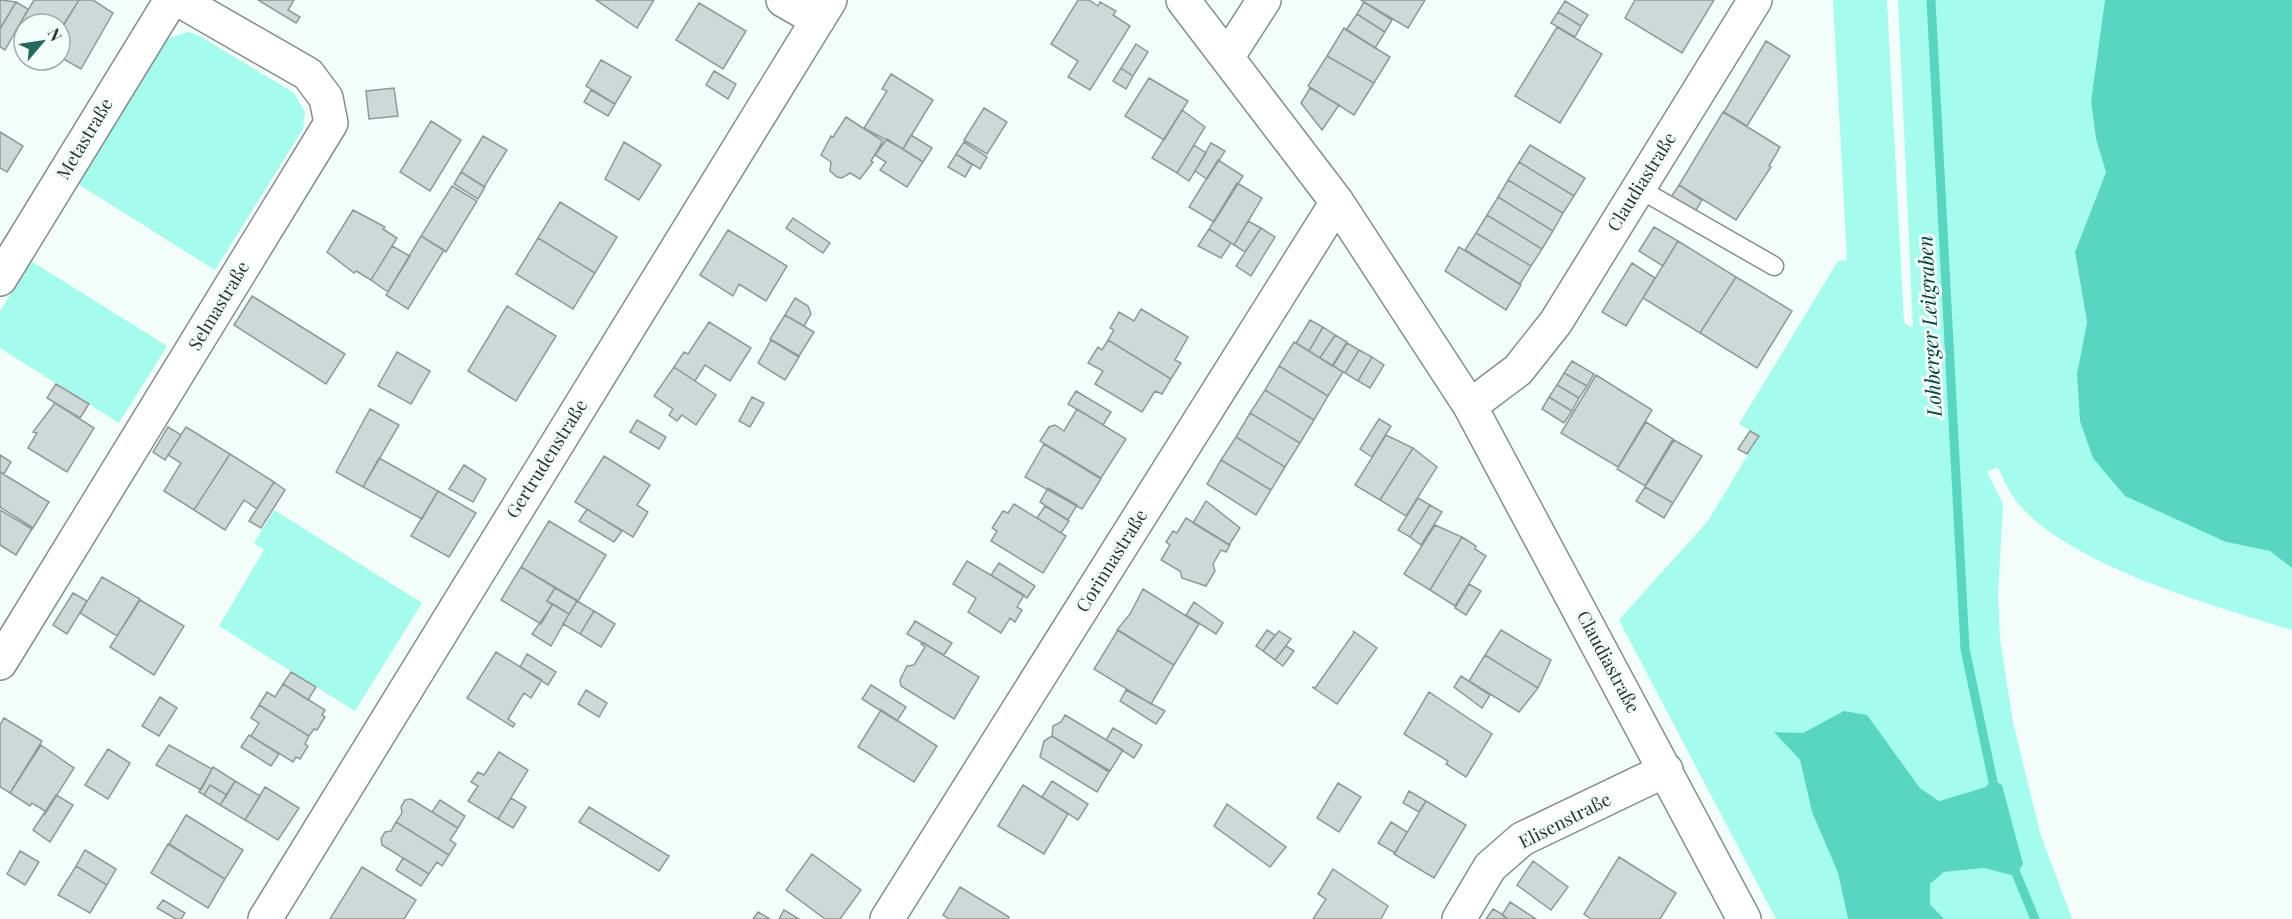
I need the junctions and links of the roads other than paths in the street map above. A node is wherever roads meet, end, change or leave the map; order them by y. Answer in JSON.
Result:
{"nodes":[{"id":1,"x":171,"y":0,"type":"edge"},
{"id":2,"x":179,"y":0,"type":"edge"},
{"id":3,"x":783,"y":0,"type":"edge"},
{"id":4,"x":1183,"y":0,"type":"edge"},
{"id":5,"x":1264,"y":0,"type":"edge"},
{"id":6,"x":1755,"y":0,"type":"edge"},
{"id":7,"x":824,"y":10,"type":"edge"},
{"id":8,"x":1228,"y":56,"type":"junction"},
{"id":9,"x":1638,"y":188,"type":"junction"},
{"id":10,"x":1337,"y":202,"type":"junction"},
{"id":11,"x":1774,"y":266,"type":"dead end"},
{"id":12,"x":0,"y":279,"type":"edge"},
{"id":13,"x":1470,"y":406,"type":"junction"},
{"id":14,"x":0,"y":663,"type":"edge"},
{"id":15,"x":1666,"y":770,"type":"junction"},
{"id":16,"x":264,"y":919,"type":"edge"},
{"id":17,"x":887,"y":919,"type":"edge"},
{"id":18,"x":1459,"y":919,"type":"edge"},
{"id":19,"x":1744,"y":919,"type":"edge"}],
"edges":[{"from":1,"to":12,"type":"street","name":"Metastraße"},
{"from":2,"to":14,"type":"street","name":"Selmastraße"},
{"from":3,"to":7,"type":"street"},
{"from":4,"to":8,"type":"street","name":"Claudiastraße"},
{"from":5,"to":8,"type":"street"},
{"from":6,"to":9,"type":"street","name":"Claudiastraße"},
{"from":7,"to":16,"type":"street","name":"Gertrudenstraße"},
{"from":8,"to":10,"type":"street","name":"Claudiastraße"},
{"from":9,"to":11,"type":"lane"},
{"from":9,"to":13,"type":"street","name":"Claudiastraße"},
{"from":10,"to":13,"type":"street","name":"Claudiastraße"},
{"from":10,"to":17,"type":"street","name":"Corinnastraße"},
{"from":13,"to":15,"type":"street","name":"Claudiastraße"},
{"from":15,"to":18,"type":"street","name":"Elisenstraße"},
{"from":15,"to":19,"type":"street","name":"Claudiastraße"}]}
